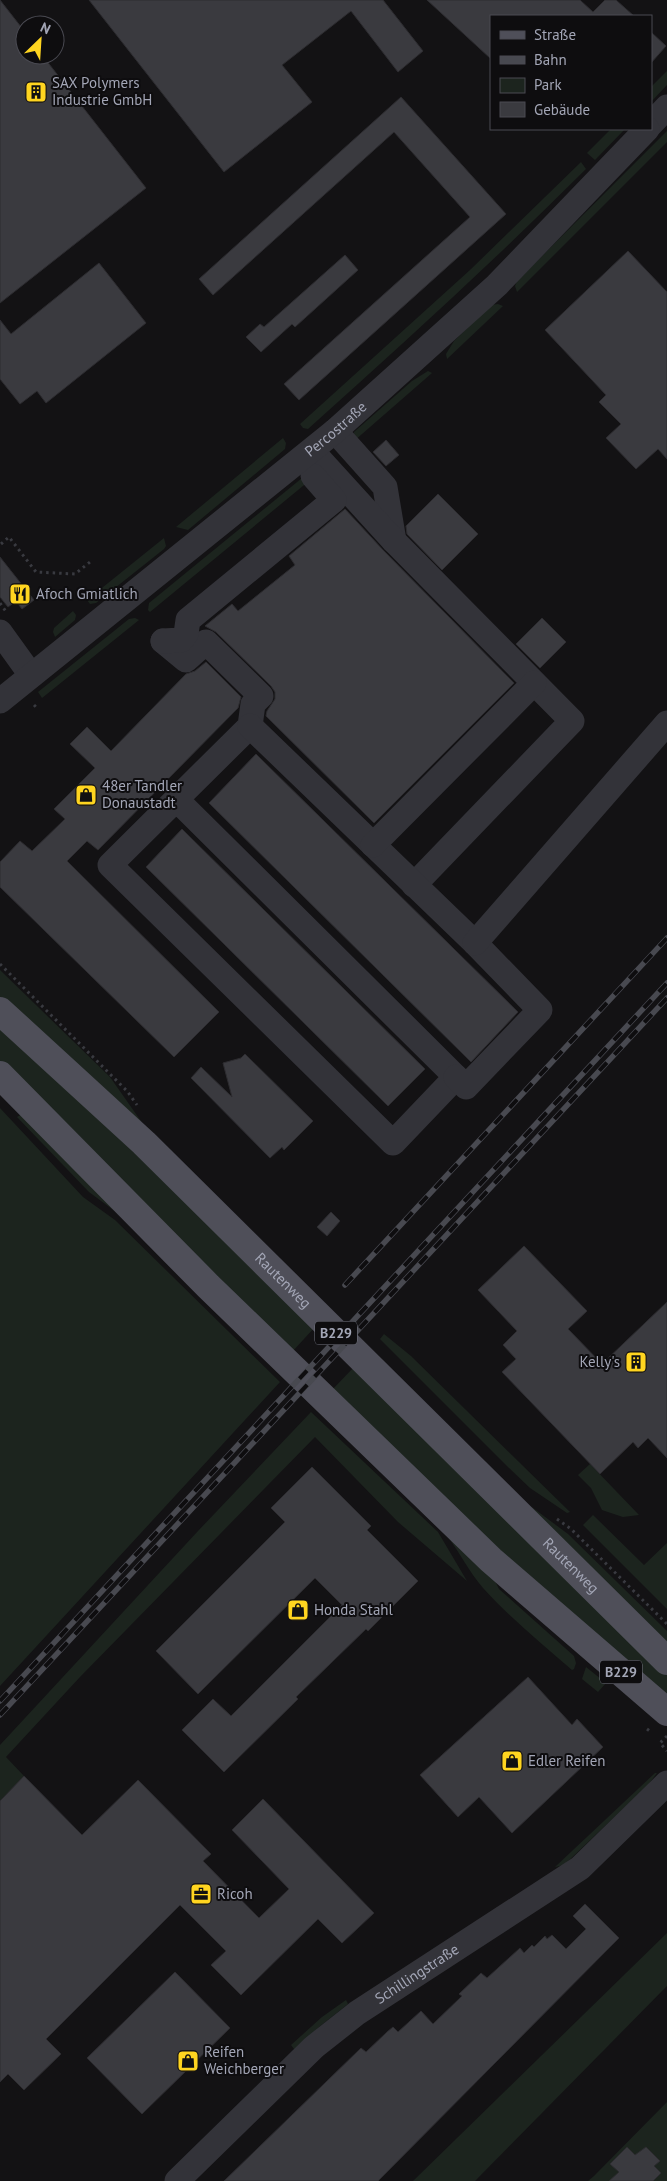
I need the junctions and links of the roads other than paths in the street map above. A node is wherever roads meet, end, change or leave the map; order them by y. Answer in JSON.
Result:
{"nodes":[{"id":1,"x":667,"y":106,"type":"edge"},
{"id":2,"x":652,"y":123,"type":"edge"},
{"id":3,"x":646,"y":130,"type":"edge"},
{"id":4,"x":335,"y":431,"type":"junction"},
{"id":5,"x":306,"y":456,"type":"junction"},
{"id":6,"x":394,"y":541,"type":"junction"},
{"id":7,"x":0,"y":632,"type":"edge"},
{"id":8,"x":32,"y":675,"type":"junction"},
{"id":9,"x":534,"y":683,"type":"junction"},
{"id":10,"x":0,"y":701,"type":"edge"},
{"id":11,"x":667,"y":724,"type":"edge"},
{"id":12,"x":250,"y":726,"type":"junction"},
{"id":13,"x":176,"y":799,"type":"junction"},
{"id":14,"x":373,"y":845,"type":"junction"},
{"id":15,"x":414,"y":885,"type":"junction"},
{"id":16,"x":475,"y":943,"type":"junction"},
{"id":17,"x":0,"y":1010,"type":"edge"},
{"id":18,"x":0,"y":1075,"type":"edge"},
{"id":19,"x":456,"y":1077,"type":"junction"},
{"id":20,"x":667,"y":1662,"type":"edge"},
{"id":21,"x":655,"y":1724,"type":"edge"},
{"id":22,"x":667,"y":1783,"type":"edge"},
{"id":23,"x":177,"y":2181,"type":"edge"}],
"edges":[{"from":1,"to":2,"type":"street"},
{"from":3,"to":4,"type":"street","name":"Percostraße"},
{"from":4,"to":5,"type":"street","name":"Percostraße"},
{"from":4,"to":6,"type":"street"},
{"from":5,"to":6,"type":"street"},
{"from":5,"to":8,"type":"street","name":"Percostraße"},
{"from":5,"to":12,"type":"street"},
{"from":6,"to":9,"type":"street"},
{"from":7,"to":8,"type":"street"},
{"from":8,"to":10,"type":"street","name":"Percostraße"},
{"from":9,"to":14,"type":"street"},
{"from":9,"to":15,"type":"street"},
{"from":11,"to":16,"type":"street"},
{"from":12,"to":13,"type":"street"},
{"from":12,"to":14,"type":"street"},
{"from":13,"to":19,"type":"street"},
{"from":13,"to":19,"type":"street"},
{"from":14,"to":15,"type":"street"},
{"from":15,"to":16,"type":"street"},
{"from":16,"to":19,"type":"street"},
{"from":17,"to":20,"type":"main road","name":"Rautenweg","number":"B229"},
{"from":18,"to":21,"type":"main road","number":"B229"},
{"from":22,"to":23,"type":"street","name":"Schillingstraße"}]}
